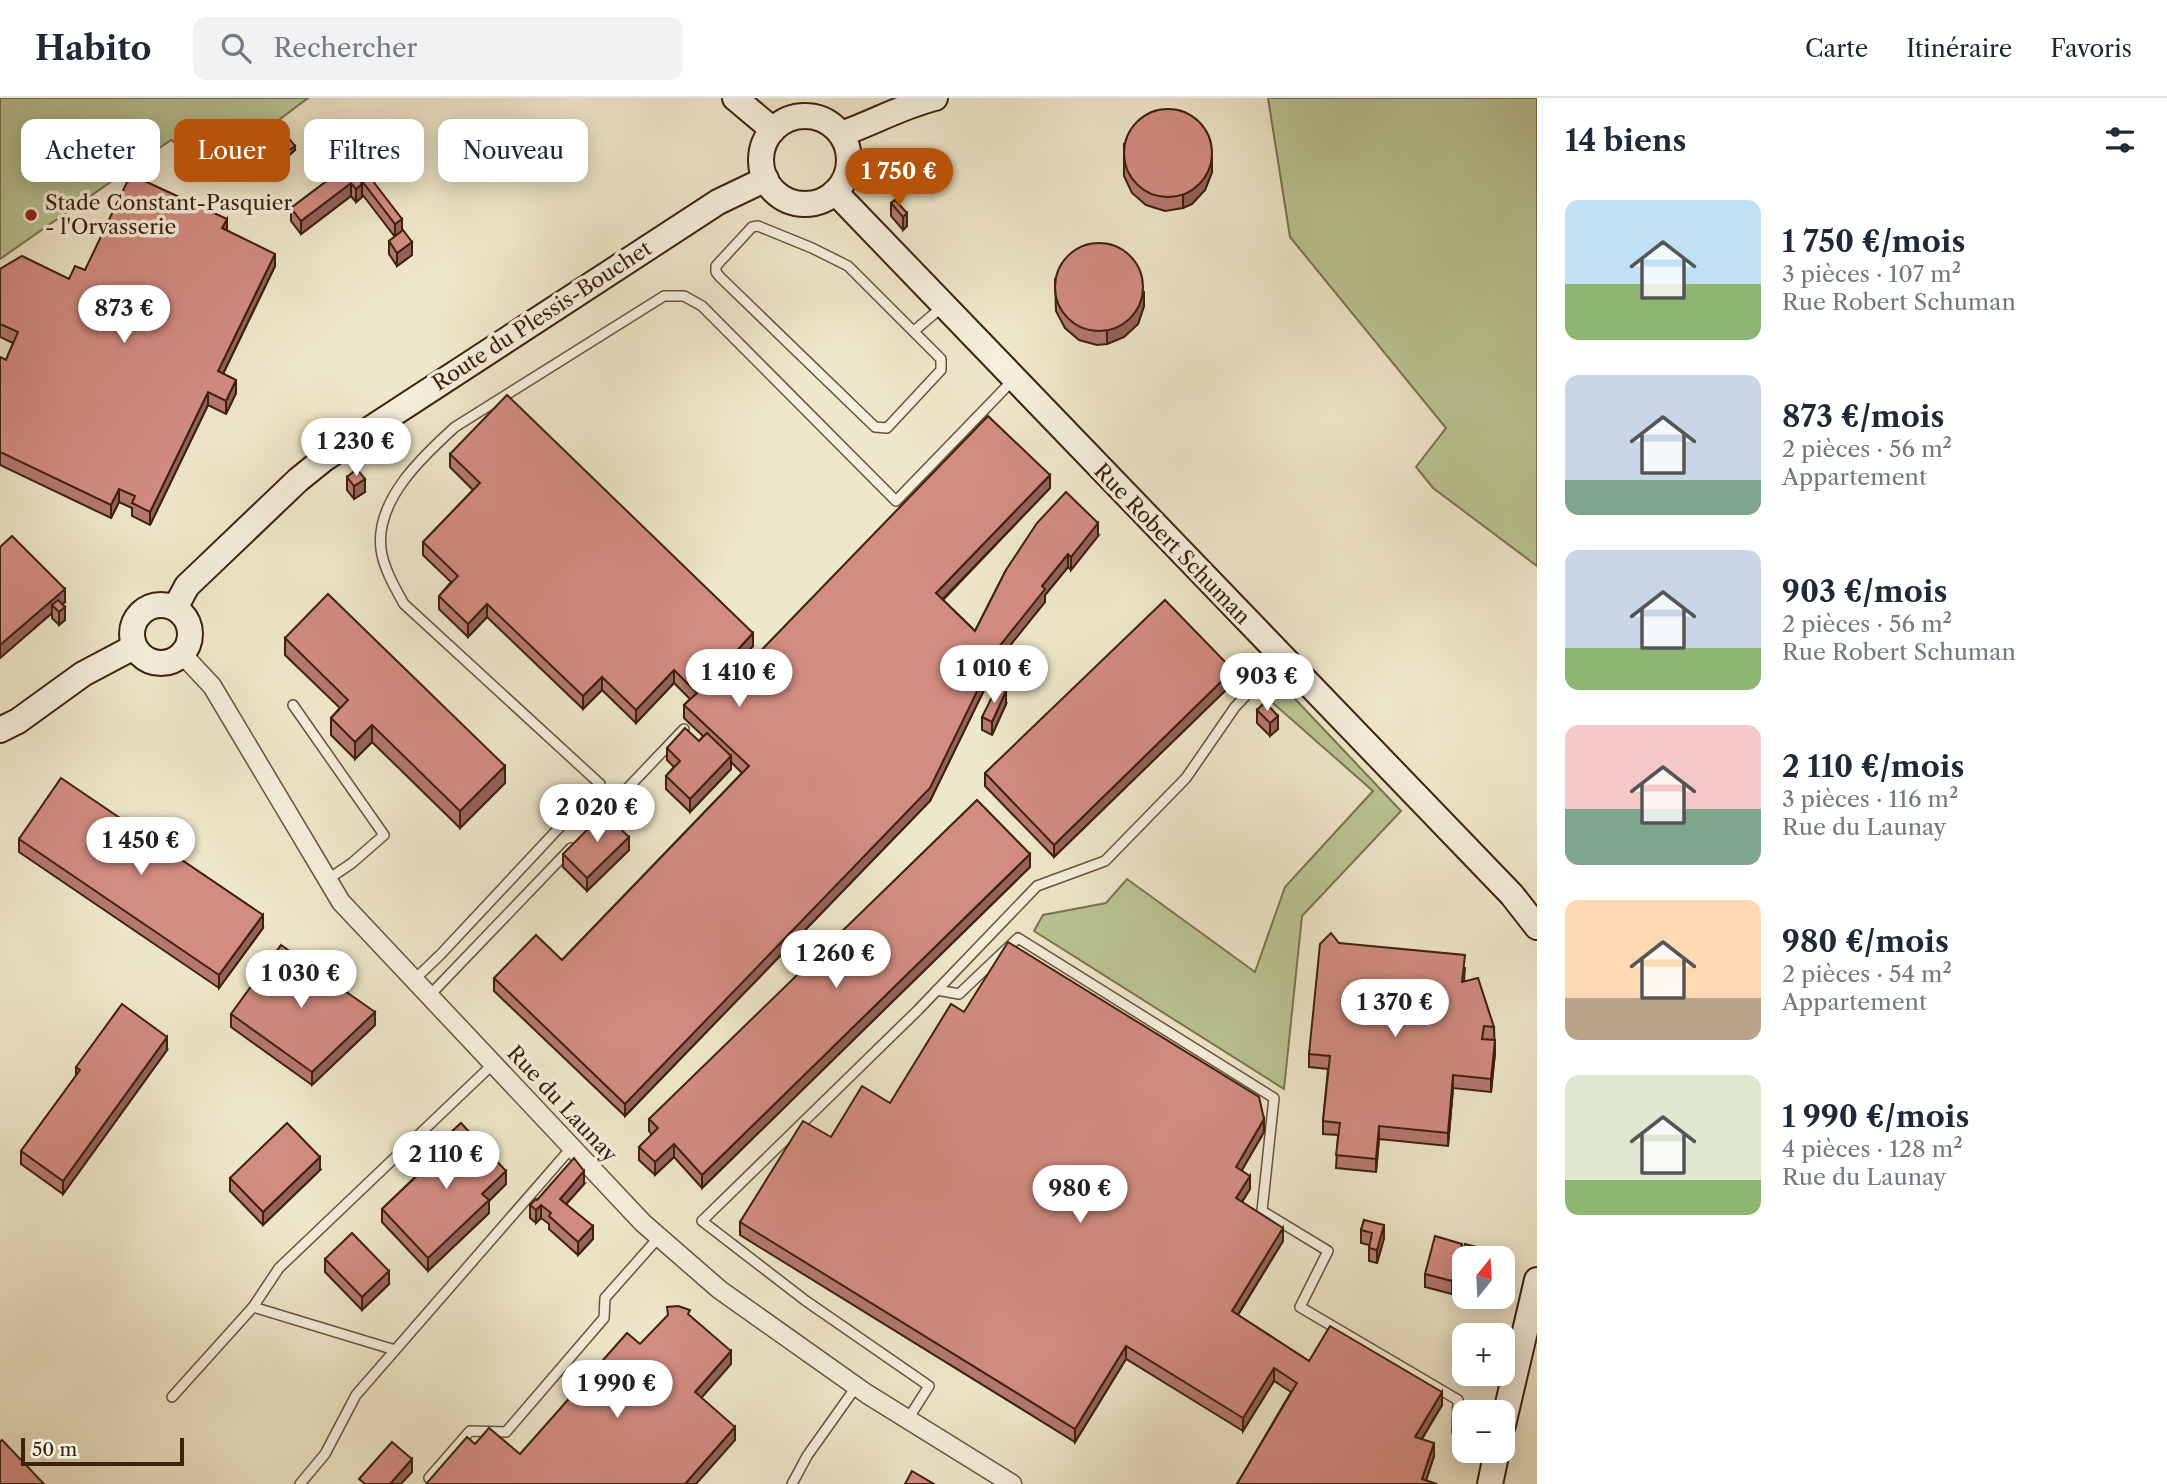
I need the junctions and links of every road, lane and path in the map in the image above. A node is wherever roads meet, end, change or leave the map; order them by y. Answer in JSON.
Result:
{"nodes":[{"id":1,"x":734,"y":98,"type":"edge"},
{"id":2,"x":934,"y":98,"type":"edge"},
{"id":3,"x":773,"y":130,"type":"junction"},
{"id":4,"x":841,"y":134,"type":"junction"},
{"id":5,"x":766,"y":179,"type":"junction"},
{"id":6,"x":835,"y":192,"type":"junction"},
{"id":7,"x":943,"y":306,"type":"junction"},
{"id":8,"x":914,"y":331,"type":"junction"},
{"id":9,"x":1014,"y":379,"type":"junction"},
{"id":10,"x":175,"y":608,"type":"junction"},
{"id":11,"x":134,"y":647,"type":"junction"},
{"id":12,"x":182,"y":654,"type":"junction"},
{"id":13,"x":1282,"y":658,"type":"junction"},
{"id":14,"x":293,"y":705,"type":"dead end"},
{"id":15,"x":684,"y":729,"type":"edge"},
{"id":16,"x":0,"y":730,"type":"edge"},
{"id":17,"x":593,"y":825,"type":"edge"},
{"id":18,"x":574,"y":844,"type":"edge"},
{"id":19,"x":327,"y":880,"type":"junction"},
{"id":20,"x":1537,"y":927,"type":"edge"},
{"id":21,"x":414,"y":980,"type":"junction"},
{"id":22,"x":937,"y":990,"type":"junction"},
{"id":23,"x":429,"y":996,"type":"junction"},
{"id":24,"x":493,"y":1063,"type":"junction"},
{"id":25,"x":572,"y":1147,"type":"junction"},
{"id":26,"x":659,"y":1237,"type":"junction"},
{"id":27,"x":1536,"y":1291,"type":"edge"},
{"id":28,"x":253,"y":1307,"type":"junction"},
{"id":29,"x":395,"y":1350,"type":"junction"},
{"id":30,"x":856,"y":1387,"type":"junction"},
{"id":31,"x":172,"y":1396,"type":"dead end"},
{"id":32,"x":1458,"y":1400,"type":"edge"},
{"id":33,"x":1509,"y":1400,"type":"edge"},
{"id":34,"x":908,"y":1419,"type":"junction"},
{"id":35,"x":1494,"y":1463,"type":"edge"},
{"id":36,"x":429,"y":1478,"type":"edge"},
{"id":37,"x":300,"y":1484,"type":"edge"},
{"id":38,"x":792,"y":1484,"type":"edge"},
{"id":39,"x":1012,"y":1484,"type":"edge"},
{"id":40,"x":1490,"y":1484,"type":"edge"}],
"edges":[{"from":1,"to":3,"type":"street"},
{"from":2,"to":4,"type":"street"},
{"from":3,"to":4,"type":"street"},
{"from":3,"to":5,"type":"street"},
{"from":4,"to":6,"type":"street"},
{"from":5,"to":6,"type":"street"},
{"from":5,"to":10,"type":"street","name":"Route du Plessis-Bouchet"},
{"from":6,"to":7,"type":"street","name":"Rue Robert Schuman"},
{"from":7,"to":8,"type":"lane"},
{"from":7,"to":9,"type":"street","name":"Rue Robert Schuman"},
{"from":8,"to":8,"type":"lane"},
{"from":9,"to":13,"type":"street","name":"Rue Robert Schuman"},
{"from":9,"to":21,"type":"lane"},
{"from":10,"to":11,"type":"street"},
{"from":10,"to":12,"type":"street"},
{"from":11,"to":12,"type":"street"},
{"from":11,"to":16,"type":"street"},
{"from":12,"to":19,"type":"street","name":"Rue du Launay"},
{"from":13,"to":20,"type":"street","name":"Rue Robert Schuman"},
{"from":13,"to":22,"type":"lane"},
{"from":14,"to":19,"type":"lane"},
{"from":15,"to":17,"type":"lane"},
{"from":18,"to":23,"type":"lane"},
{"from":19,"to":21,"type":"street","name":"Rue du Launay"},
{"from":21,"to":23,"type":"street","name":"Rue du Launay"},
{"from":22,"to":32,"type":"lane"},
{"from":22,"to":34,"type":"lane"},
{"from":23,"to":24,"type":"street","name":"Rue du Launay"},
{"from":24,"to":25,"type":"street","name":"Rue du Launay"},
{"from":24,"to":28,"type":"lane"},
{"from":25,"to":26,"type":"street","name":"Rue du Launay"},
{"from":25,"to":29,"type":"lane"},
{"from":26,"to":30,"type":"street","name":"Rue du Launay"},
{"from":26,"to":36,"type":"lane"},
{"from":27,"to":33,"type":"street"},
{"from":28,"to":29,"type":"lane"},
{"from":28,"to":31,"type":"lane"},
{"from":29,"to":37,"type":"lane"},
{"from":30,"to":34,"type":"street","name":"Rue du Launay"},
{"from":30,"to":38,"type":"lane"},
{"from":34,"to":39,"type":"street","name":"Rue du Launay"},
{"from":35,"to":40,"type":"street"}]}
